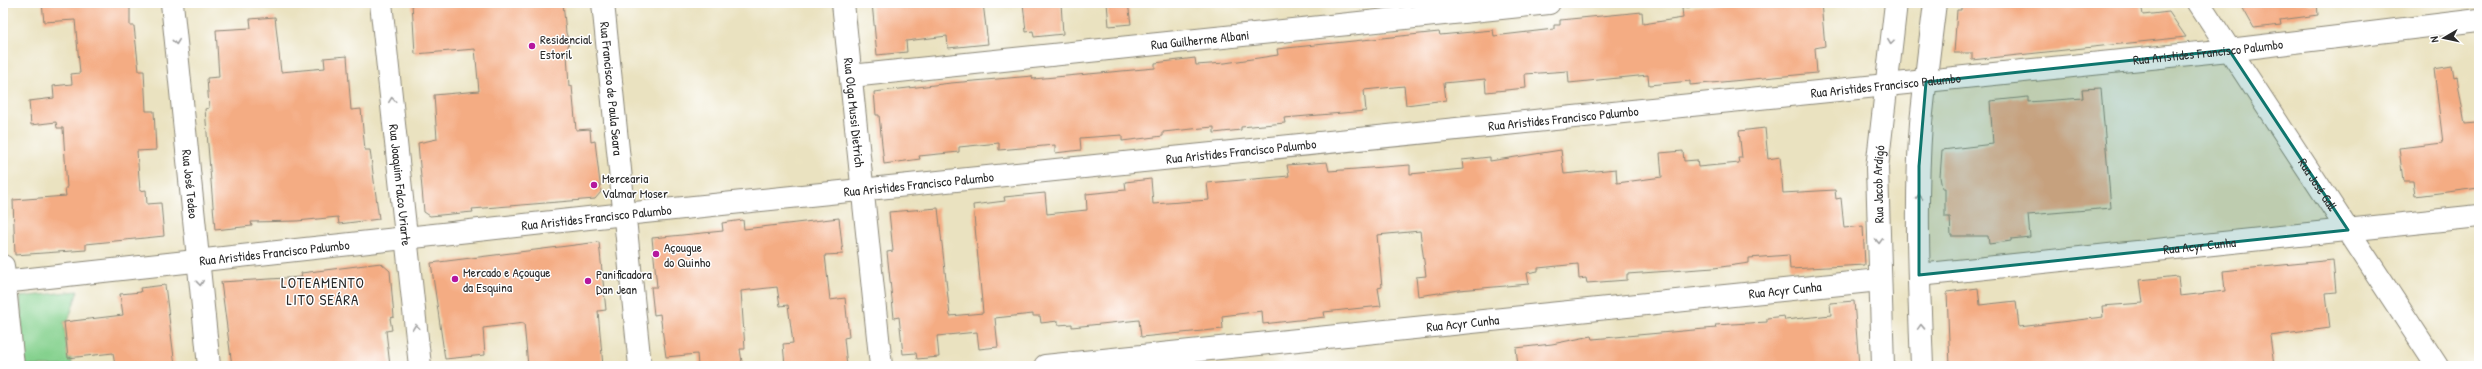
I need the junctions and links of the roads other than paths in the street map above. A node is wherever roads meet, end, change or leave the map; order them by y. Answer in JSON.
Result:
{"nodes":[{"id":1,"x":172,"y":3,"type":"edge"},
{"id":2,"x":381,"y":3,"type":"edge"},
{"id":3,"x":603,"y":3,"type":"edge"},
{"id":4,"x":843,"y":3,"type":"edge"},
{"id":5,"x":1549,"y":3,"type":"edge"},
{"id":6,"x":1896,"y":3,"type":"edge"},
{"id":7,"x":1935,"y":3,"type":"edge"},
{"id":8,"x":2199,"y":3,"type":"edge"},
{"id":9,"x":2479,"y":20,"type":"edge"},
{"id":10,"x":2230,"y":50,"type":"junction"},
{"id":11,"x":851,"y":76,"type":"junction"},
{"id":12,"x":1926,"y":82,"type":"junction"},
{"id":13,"x":1885,"y":86,"type":"junction"},
{"id":14,"x":862,"y":191,"type":"junction"},
{"id":15,"x":625,"y":214,"type":"junction"},
{"id":16,"x":2479,"y":216,"type":"edge"},
{"id":17,"x":2348,"y":230,"type":"junction"},
{"id":18,"x":406,"y":238,"type":"junction"},
{"id":19,"x":198,"y":261,"type":"junction"},
{"id":20,"x":1919,"y":275,"type":"junction"},
{"id":21,"x":4,"y":277,"type":"edge"},
{"id":22,"x":1880,"y":280,"type":"junction"},
{"id":23,"x":12,"y":366,"type":"edge"},
{"id":24,"x":209,"y":366,"type":"edge"},
{"id":25,"x":420,"y":366,"type":"edge"},
{"id":26,"x":640,"y":366,"type":"edge"},
{"id":27,"x":881,"y":366,"type":"edge"},
{"id":28,"x":1045,"y":366,"type":"edge"},
{"id":29,"x":1883,"y":366,"type":"edge"},
{"id":30,"x":1922,"y":366,"type":"edge"},
{"id":31,"x":2437,"y":366,"type":"edge"}],
"edges":[{"from":1,"to":19,"type":"street","name":"Rua José Tedeo","one_way":true},
{"from":18,"to":2,"type":"street","name":"Rua Joaquim Falco Uriarte","one_way":true},
{"from":3,"to":15,"type":"street","name":"Rua Francisco de Paula Seara"},
{"from":4,"to":11,"type":"street","name":"Rua Olga Mussi Dietrich"},
{"from":5,"to":11,"type":"street","name":"Rua Guilherme Albani"},
{"from":6,"to":13,"type":"street","name":"Rua Jacob Ardigó","one_way":true},
{"from":7,"to":12,"type":"street"},
{"from":8,"to":10,"type":"street","name":"Rua José Gall"},
{"from":9,"to":10,"type":"street","name":"Rua Aristides Francisco Palumbo"},
{"from":10,"to":12,"type":"street","name":"Rua Aristides Francisco Palumbo"},
{"from":10,"to":17,"type":"street","name":"Rua José Gall"},
{"from":11,"to":14,"type":"street","name":"Rua Olga Mussi Dietrich"},
{"from":12,"to":13,"type":"street","name":"Rua Aristides Francisco Palumbo"},
{"from":20,"to":12,"type":"street","one_way":true},
{"from":13,"to":14,"type":"street","name":"Rua Aristides Francisco Palumbo"},
{"from":13,"to":22,"type":"street","name":"Rua Jacob Ardigó","one_way":true},
{"from":14,"to":15,"type":"street","name":"Rua Aristides Francisco Palumbo"},
{"from":14,"to":27,"type":"street","name":"Rua Olga Mussi Dietrich"},
{"from":15,"to":18,"type":"street","name":"Rua Aristides Francisco Palumbo"},
{"from":15,"to":26,"type":"street","name":"Rua Francisco de Paula Seara"},
{"from":16,"to":17,"type":"street","name":"Rua Acyr Cunha"},
{"from":17,"to":20,"type":"street","name":"Rua Acyr Cunha"},
{"from":17,"to":31,"type":"street","name":"Rua José Gall"},
{"from":18,"to":19,"type":"street","name":"Rua Aristides Francisco Palumbo"},
{"from":25,"to":18,"type":"street","name":"Rua Joaquim Falco Uriarte","one_way":true},
{"from":19,"to":21,"type":"street","name":"Rua Aristides Francisco Palumbo"},
{"from":19,"to":24,"type":"street","name":"Rua José Tedeo","one_way":true},
{"from":30,"to":20,"type":"street","one_way":true},
{"from":21,"to":23,"type":"street"},
{"from":22,"to":28,"type":"street","name":"Rua Acyr Cunha"},
{"from":22,"to":29,"type":"street","name":"Rua Jacob Ardigó"}]}
